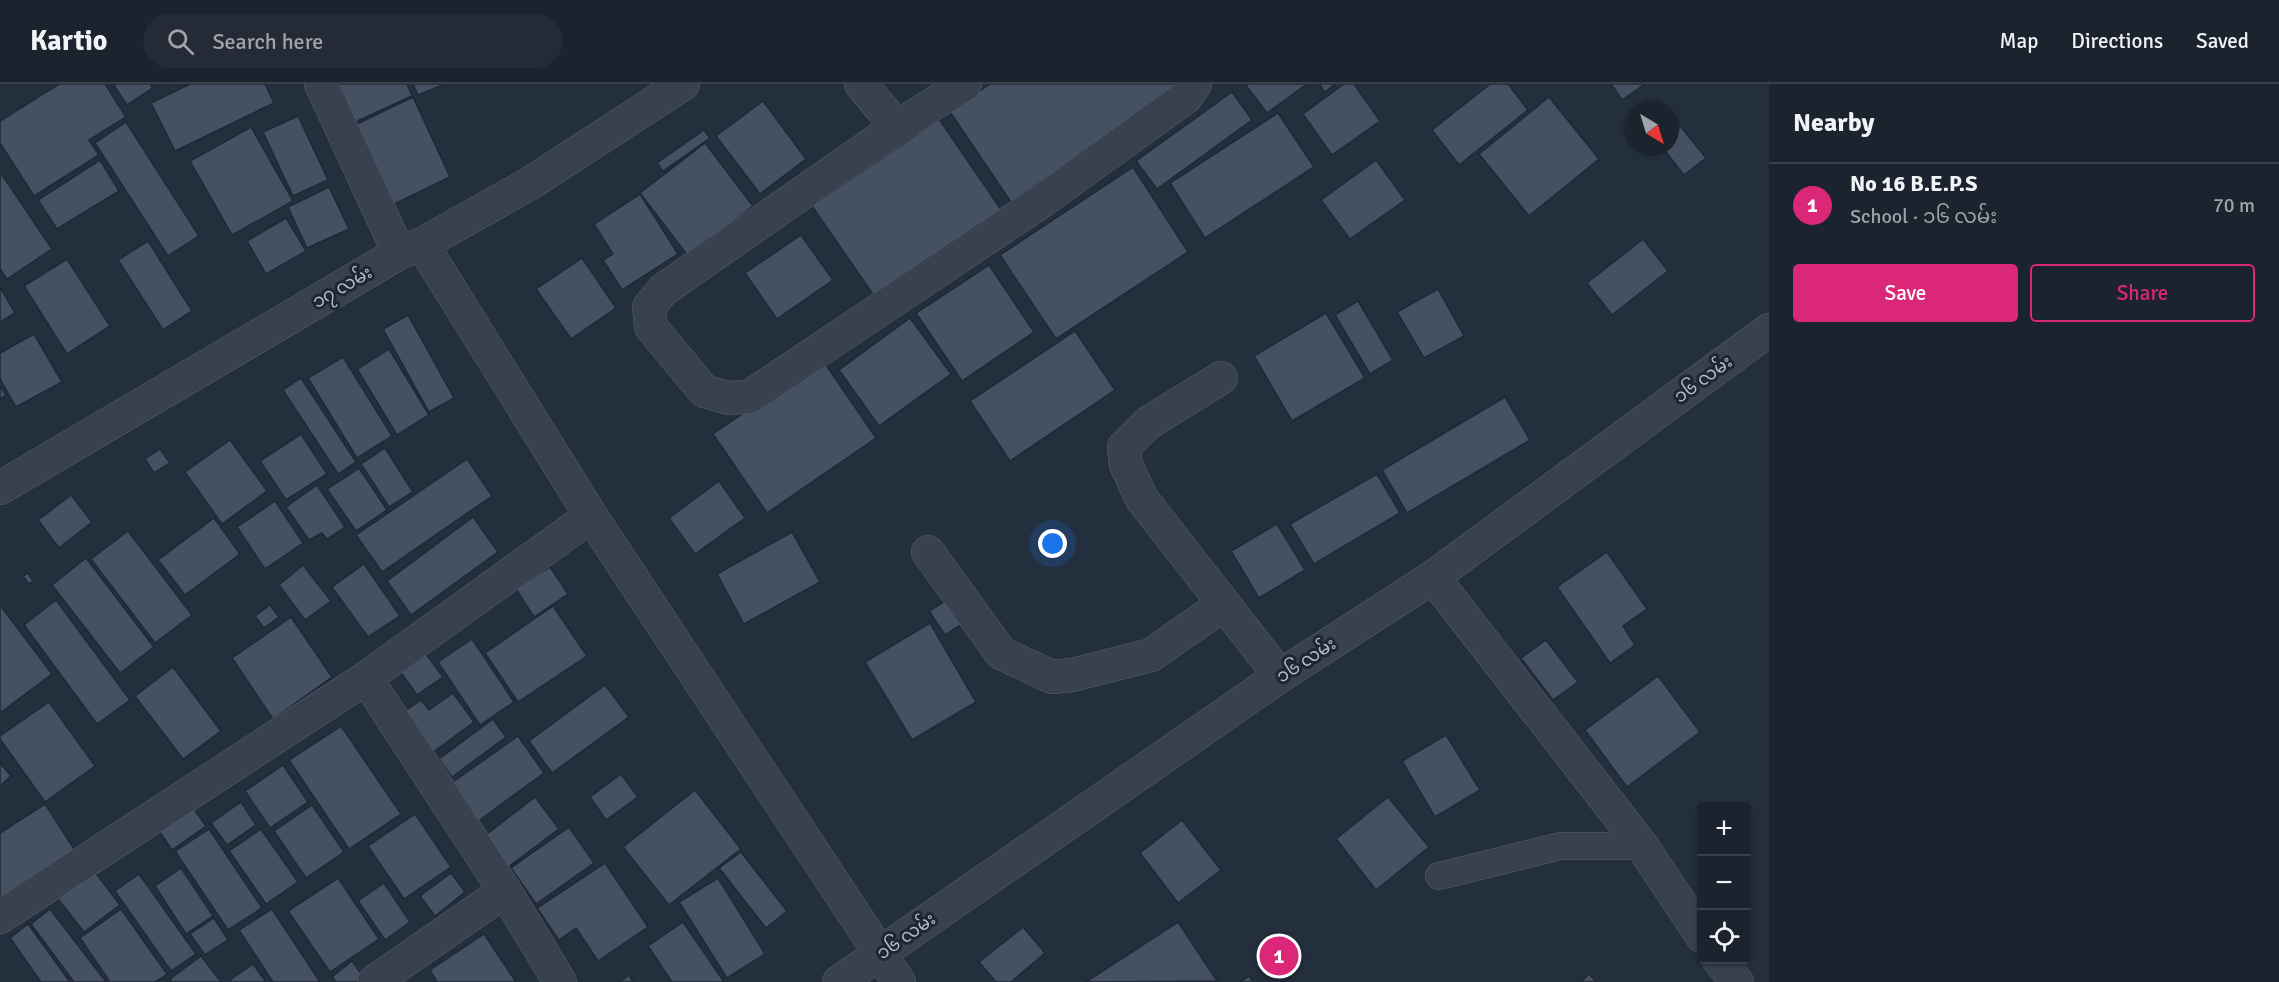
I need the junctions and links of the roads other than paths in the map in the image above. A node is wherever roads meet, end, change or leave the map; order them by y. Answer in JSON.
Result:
{"nodes":[{"id":1,"x":321,"y":84,"type":"edge"},
{"id":2,"x":683,"y":84,"type":"edge"},
{"id":3,"x":861,"y":84,"type":"edge"},
{"id":4,"x":965,"y":84,"type":"edge"},
{"id":5,"x":1195,"y":84,"type":"edge"},
{"id":6,"x":897,"y":127,"type":"junction"},
{"id":7,"x":410,"y":248,"type":"junction"},
{"id":8,"x":1769,"y":330,"type":"edge"},
{"id":9,"x":1221,"y":378,"type":"dead end"},
{"id":10,"x":0,"y":488,"type":"edge"},
{"id":11,"x":591,"y":516,"type":"junction"},
{"id":12,"x":928,"y":552,"type":"dead end"},
{"id":13,"x":1433,"y":577,"type":"junction"},
{"id":14,"x":1224,"y":604,"type":"junction"},
{"id":15,"x":1280,"y":676,"type":"junction"},
{"id":16,"x":366,"y":678,"type":"junction"},
{"id":17,"x":1642,"y":846,"type":"junction"},
{"id":18,"x":1439,"y":876,"type":"dead end"},
{"id":19,"x":505,"y":891,"type":"junction"},
{"id":20,"x":0,"y":917,"type":"edge"},
{"id":21,"x":1697,"y":930,"type":"edge"},
{"id":22,"x":880,"y":954,"type":"junction"},
{"id":23,"x":1722,"y":964,"type":"edge"},
{"id":24,"x":374,"y":982,"type":"edge"},
{"id":25,"x":560,"y":982,"type":"edge"},
{"id":26,"x":838,"y":982,"type":"edge"},
{"id":27,"x":899,"y":982,"type":"edge"},
{"id":28,"x":1737,"y":982,"type":"edge"}],
"edges":[{"from":1,"to":7,"type":"street"},
{"from":2,"to":7,"type":"street","name":"၁၇ လမ်း"},
{"from":3,"to":6,"type":"street"},
{"from":4,"to":6,"type":"street"},
{"from":5,"to":6,"type":"street"},
{"from":7,"to":10,"type":"street","name":"၁၇ လမ်း"},
{"from":7,"to":11,"type":"street"},
{"from":8,"to":13,"type":"street","name":"၁၆ လမ်း"},
{"from":9,"to":14,"type":"street"},
{"from":11,"to":16,"type":"street"},
{"from":11,"to":22,"type":"street"},
{"from":12,"to":14,"type":"street"},
{"from":13,"to":15,"type":"street","name":"၁၆ လမ်း"},
{"from":13,"to":17,"type":"street"},
{"from":14,"to":15,"type":"street"},
{"from":15,"to":22,"type":"street","name":"၁၆ လမ်း"},
{"from":16,"to":19,"type":"street"},
{"from":16,"to":20,"type":"street"},
{"from":17,"to":18,"type":"lane"},
{"from":17,"to":21,"type":"street"},
{"from":19,"to":24,"type":"street"},
{"from":19,"to":25,"type":"street"},
{"from":22,"to":26,"type":"street","name":"၁၆ လမ်း"},
{"from":22,"to":27,"type":"street"},
{"from":23,"to":28,"type":"street"}]}
